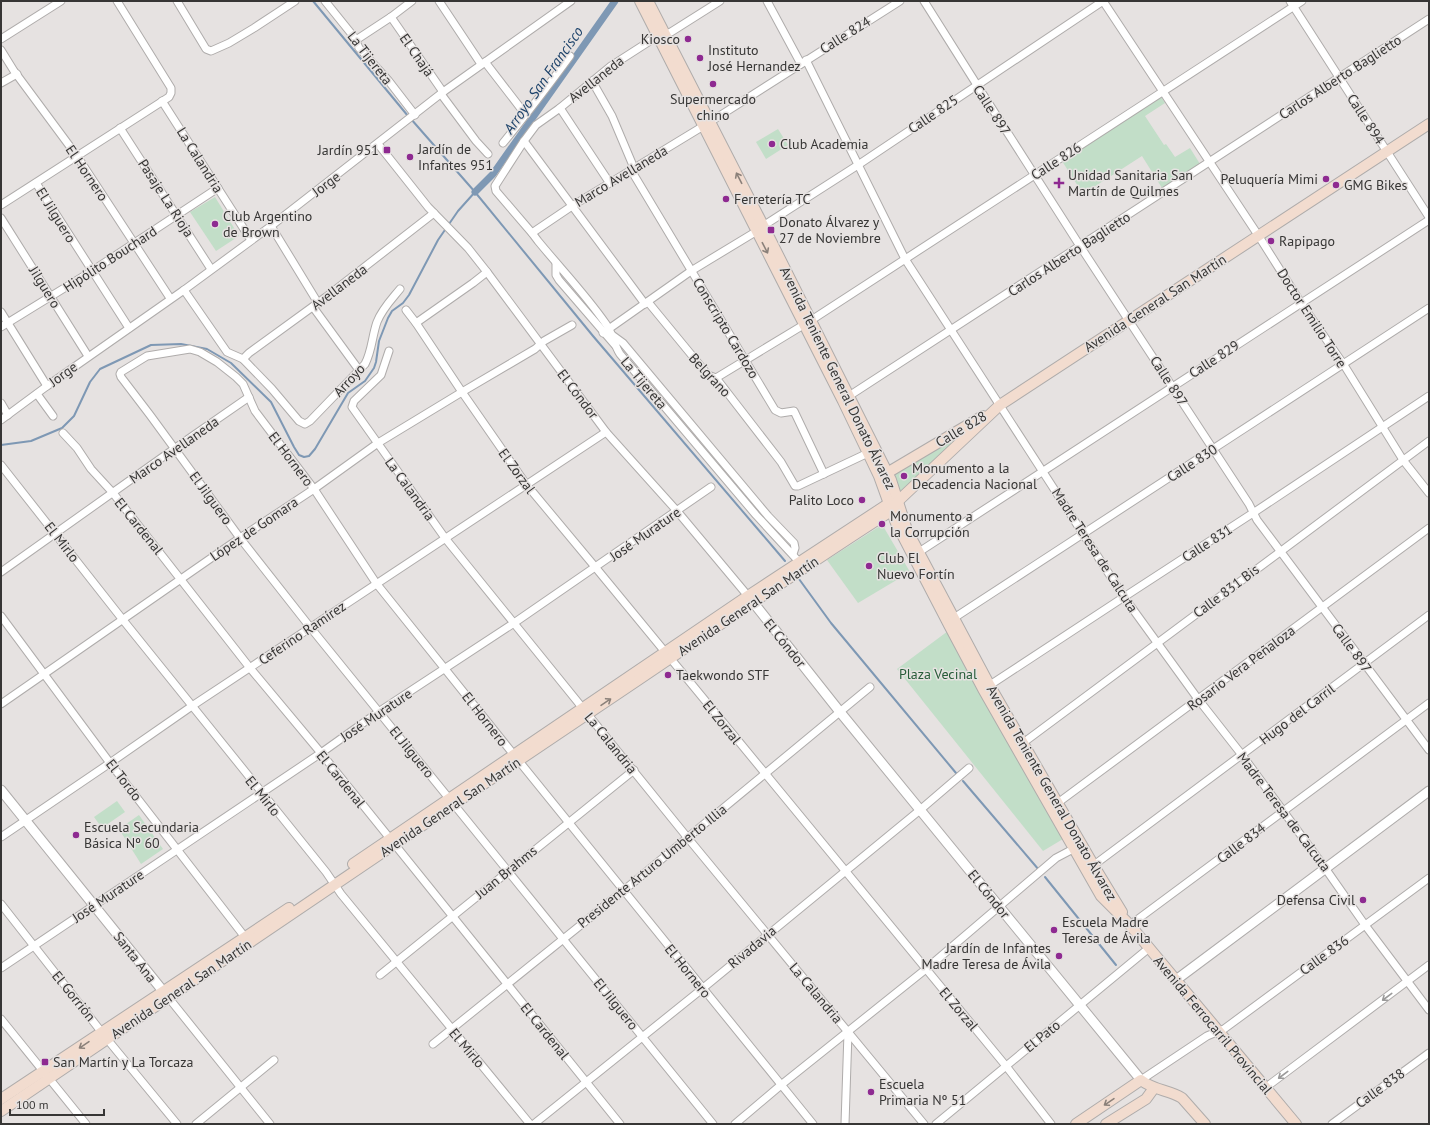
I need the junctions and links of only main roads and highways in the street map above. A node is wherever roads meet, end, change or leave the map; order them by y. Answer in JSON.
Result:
{"nodes":[{"id":1,"x":640,"y":1,"type":"edge"},
{"id":2,"x":648,"y":1,"type":"edge"},
{"id":3,"x":662,"y":36,"type":"junction"},
{"id":4,"x":1429,"y":124,"type":"edge"},
{"id":5,"x":807,"y":323,"type":"junction"},
{"id":6,"x":1000,"y":405,"type":"junction"},
{"id":7,"x":883,"y":474,"type":"junction"},
{"id":8,"x":892,"y":506,"type":"junction"},
{"id":9,"x":987,"y":687,"type":"junction"},
{"id":10,"x":1055,"y":805,"type":"junction"},
{"id":11,"x":1090,"y":868,"type":"junction"},
{"id":12,"x":1130,"y":925,"type":"joint"},
{"id":13,"x":46,"y":1075,"type":"junction"},
{"id":14,"x":1154,"y":1088,"type":"junction"},
{"id":15,"x":1,"y":1099,"type":"edge"},
{"id":16,"x":1,"y":1111,"type":"edge"},
{"id":17,"x":1076,"y":1124,"type":"edge"},
{"id":18,"x":1106,"y":1124,"type":"edge"},
{"id":19,"x":1206,"y":1124,"type":"edge"},
{"id":20,"x":1296,"y":1124,"type":"edge"}],
"edges":[{"from":1,"to":3,"type":"main road","name":"Avenida Teniente General Donato Álvarez"},
{"from":2,"to":3,"type":"main road","name":"Avenida Teniente General Donato Álvarez"},
{"from":3,"to":5,"type":"main road","name":"Avenida Teniente General Donato Álvarez"},
{"from":4,"to":6,"type":"main road","name":"Avenida General San Martín"},
{"from":5,"to":7,"type":"main road","name":"Avenida Teniente General Donato Álvarez"},
{"from":5,"to":7,"type":"main road","name":"Avenida Teniente General Donato Álvarez"},
{"from":6,"to":7,"type":"main road","name":"Calle 828"},
{"from":6,"to":8,"type":"main road","name":"Avenida General San Martín"},
{"from":7,"to":8,"type":"main road","name":"Avenida Teniente General Donato Álvarez"},
{"from":8,"to":9,"type":"main road","name":"Avenida Teniente General Donato Álvarez"},
{"from":8,"to":9,"type":"main road","name":"Avenida Teniente General Donato Álvarez"},
{"from":8,"to":13,"type":"main road","name":"Avenida General San Martín"},
{"from":9,"to":10,"type":"main road","name":"Avenida Teniente General Donato Álvarez"},
{"from":9,"to":10,"type":"main road","name":"Avenida Teniente General Donato Álvarez"},
{"from":10,"to":11,"type":"main road","name":"Avenida Teniente General Donato Álvarez"},
{"from":10,"to":11,"type":"main road","name":"Avenida Teniente General Donato Álvarez"},
{"from":11,"to":12,"type":"main road","name":"Avenida Teniente General Donato Álvarez"},
{"from":12,"to":20,"type":"main road","name":"Avenida Ferrocarril Provincial"},
{"from":13,"to":15,"type":"main road","name":"Avenida General San Martín"},
{"from":13,"to":16,"type":"main road","name":"Avenida General San Martín"},
{"from":14,"to":17,"type":"main road","name":"El Cóndor","one_way":true},
{"from":14,"to":18,"type":"main road"},
{"from":14,"to":19,"type":"main road","name":"El Cóndor"}]}
